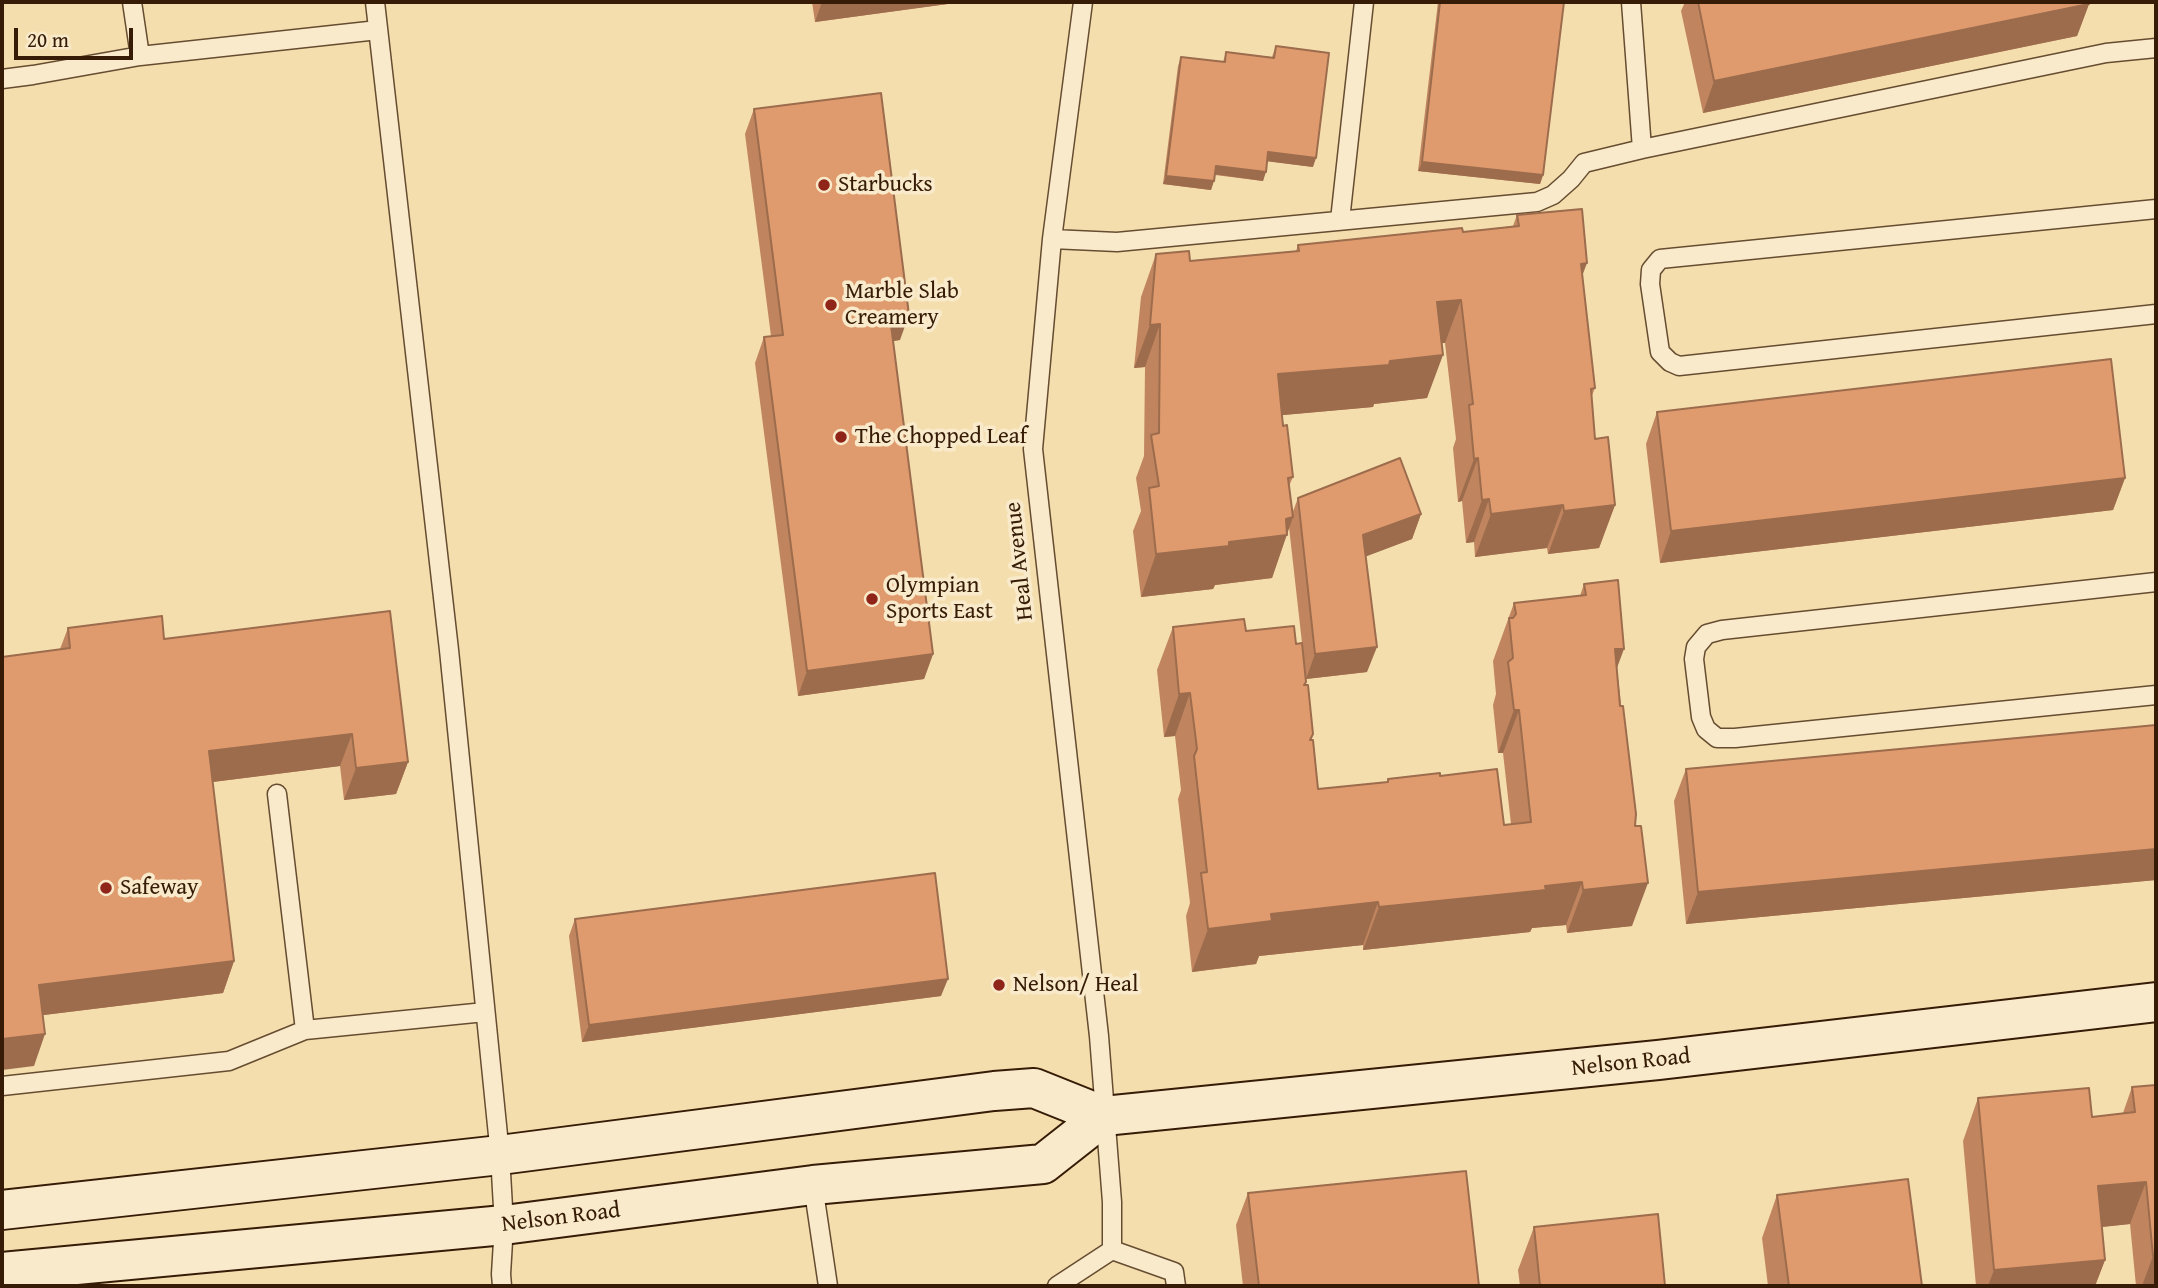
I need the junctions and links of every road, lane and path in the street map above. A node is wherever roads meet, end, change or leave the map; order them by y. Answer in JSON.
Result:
{"nodes":[{"id":1,"x":132,"y":2,"type":"edge"},
{"id":2,"x":375,"y":2,"type":"edge"},
{"id":3,"x":1083,"y":2,"type":"edge"},
{"id":4,"x":1364,"y":2,"type":"edge"},
{"id":5,"x":1631,"y":2,"type":"edge"},
{"id":6,"x":378,"y":30,"type":"junction"},
{"id":7,"x":2156,"y":48,"type":"edge"},
{"id":8,"x":140,"y":56,"type":"junction"},
{"id":9,"x":2,"y":79,"type":"edge"},
{"id":10,"x":1642,"y":149,"type":"junction"},
{"id":11,"x":2156,"y":209,"type":"edge"},
{"id":12,"x":1340,"y":220,"type":"junction"},
{"id":13,"x":1052,"y":239,"type":"junction"},
{"id":14,"x":2156,"y":314,"type":"edge"},
{"id":15,"x":2156,"y":582,"type":"edge"},
{"id":16,"x":2156,"y":695,"type":"edge"},
{"id":17,"x":277,"y":794,"type":"dead end"},
{"id":18,"x":2156,"y":1002,"type":"edge"},
{"id":19,"x":485,"y":1012,"type":"junction"},
{"id":20,"x":305,"y":1030,"type":"junction"},
{"id":21,"x":2,"y":1086,"type":"edge"},
{"id":22,"x":1104,"y":1116,"type":"junction"},
{"id":23,"x":500,"y":1155,"type":"junction"},
{"id":24,"x":813,"y":1185,"type":"junction"},
{"id":25,"x":2,"y":1210,"type":"edge"},
{"id":26,"x":505,"y":1226,"type":"junction"},
{"id":27,"x":1112,"y":1250,"type":"junction"},
{"id":28,"x":2,"y":1272,"type":"edge"},
{"id":29,"x":85,"y":1276,"type":"edge"},
{"id":30,"x":502,"y":1286,"type":"edge"},
{"id":31,"x":828,"y":1286,"type":"edge"},
{"id":32,"x":1053,"y":1286,"type":"edge"},
{"id":33,"x":1176,"y":1286,"type":"edge"}],
"edges":[{"from":1,"to":8,"type":"lane"},
{"from":2,"to":6,"type":"lane"},
{"from":3,"to":13,"type":"lane","name":"Heal Avenue"},
{"from":4,"to":12,"type":"lane"},
{"from":5,"to":10,"type":"lane"},
{"from":6,"to":8,"type":"lane"},
{"from":6,"to":19,"type":"lane"},
{"from":7,"to":10,"type":"lane"},
{"from":8,"to":9,"type":"lane"},
{"from":10,"to":12,"type":"lane"},
{"from":11,"to":14,"type":"lane"},
{"from":12,"to":13,"type":"lane"},
{"from":13,"to":22,"type":"lane","name":"Heal Avenue"},
{"from":15,"to":16,"type":"lane"},
{"from":17,"to":20,"type":"lane"},
{"from":18,"to":22,"type":"street","name":"Nelson Road"},
{"from":19,"to":20,"type":"lane"},
{"from":19,"to":23,"type":"lane"},
{"from":20,"to":21,"type":"lane"},
{"from":22,"to":23,"type":"street","name":"Nelson Road"},
{"from":22,"to":24,"type":"street","name":"Nelson Road"},
{"from":22,"to":27,"type":"lane","name":"Heal Avenue"},
{"from":23,"to":25,"type":"street","name":"Nelson Road"},
{"from":23,"to":26,"type":"lane"},
{"from":24,"to":26,"type":"street","name":"Nelson Road"},
{"from":24,"to":31,"type":"lane"},
{"from":26,"to":29,"type":"street","name":"Nelson Road"},
{"from":26,"to":30,"type":"lane"},
{"from":27,"to":32,"type":"lane"},
{"from":27,"to":33,"type":"lane"},
{"from":28,"to":29,"type":"street","name":"Nelson Road"}]}
